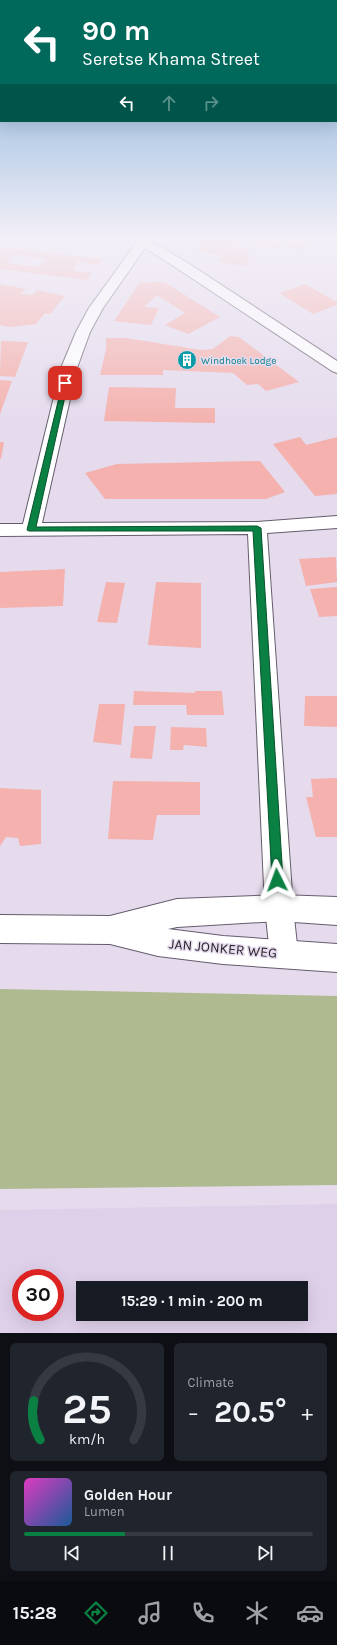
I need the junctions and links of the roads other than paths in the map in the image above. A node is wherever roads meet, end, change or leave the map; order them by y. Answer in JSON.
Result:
{"nodes":[{"id":1,"x":101,"y":301,"type":"edge"},
{"id":2,"x":236,"y":301,"type":"edge"},
{"id":3,"x":337,"y":368,"type":"edge"},
{"id":4,"x":337,"y":522,"type":"edge"},
{"id":5,"x":257,"y":528,"type":"junction"},
{"id":6,"x":0,"y":530,"type":"edge"},
{"id":7,"x":31,"y":530,"type":"junction"},
{"id":8,"x":279,"y":908,"type":"junction"},
{"id":9,"x":337,"y":911,"type":"edge"},
{"id":10,"x":0,"y":929,"type":"edge"},
{"id":11,"x":110,"y":930,"type":"junction"},
{"id":12,"x":284,"y":954,"type":"junction"},
{"id":13,"x":337,"y":958,"type":"edge"}],
"edges":[{"from":1,"to":7,"type":"street"},
{"from":2,"to":3,"type":"street"},
{"from":4,"to":5,"type":"street"},
{"from":5,"to":7,"type":"street"},
{"from":5,"to":8,"type":"street"},
{"from":6,"to":7,"type":"street"},
{"from":8,"to":9,"type":"street","name":"JAN JONKER WEG"},
{"from":8,"to":11,"type":"street","name":"JAN JONKER WEG"},
{"from":8,"to":12,"type":"street"},
{"from":10,"to":11,"type":"street","name":"JAN JONKER WEG"},
{"from":11,"to":12,"type":"street","name":"JAN JONKER WEG"},
{"from":12,"to":13,"type":"street","name":"JAN JONKER WEG"}]}
